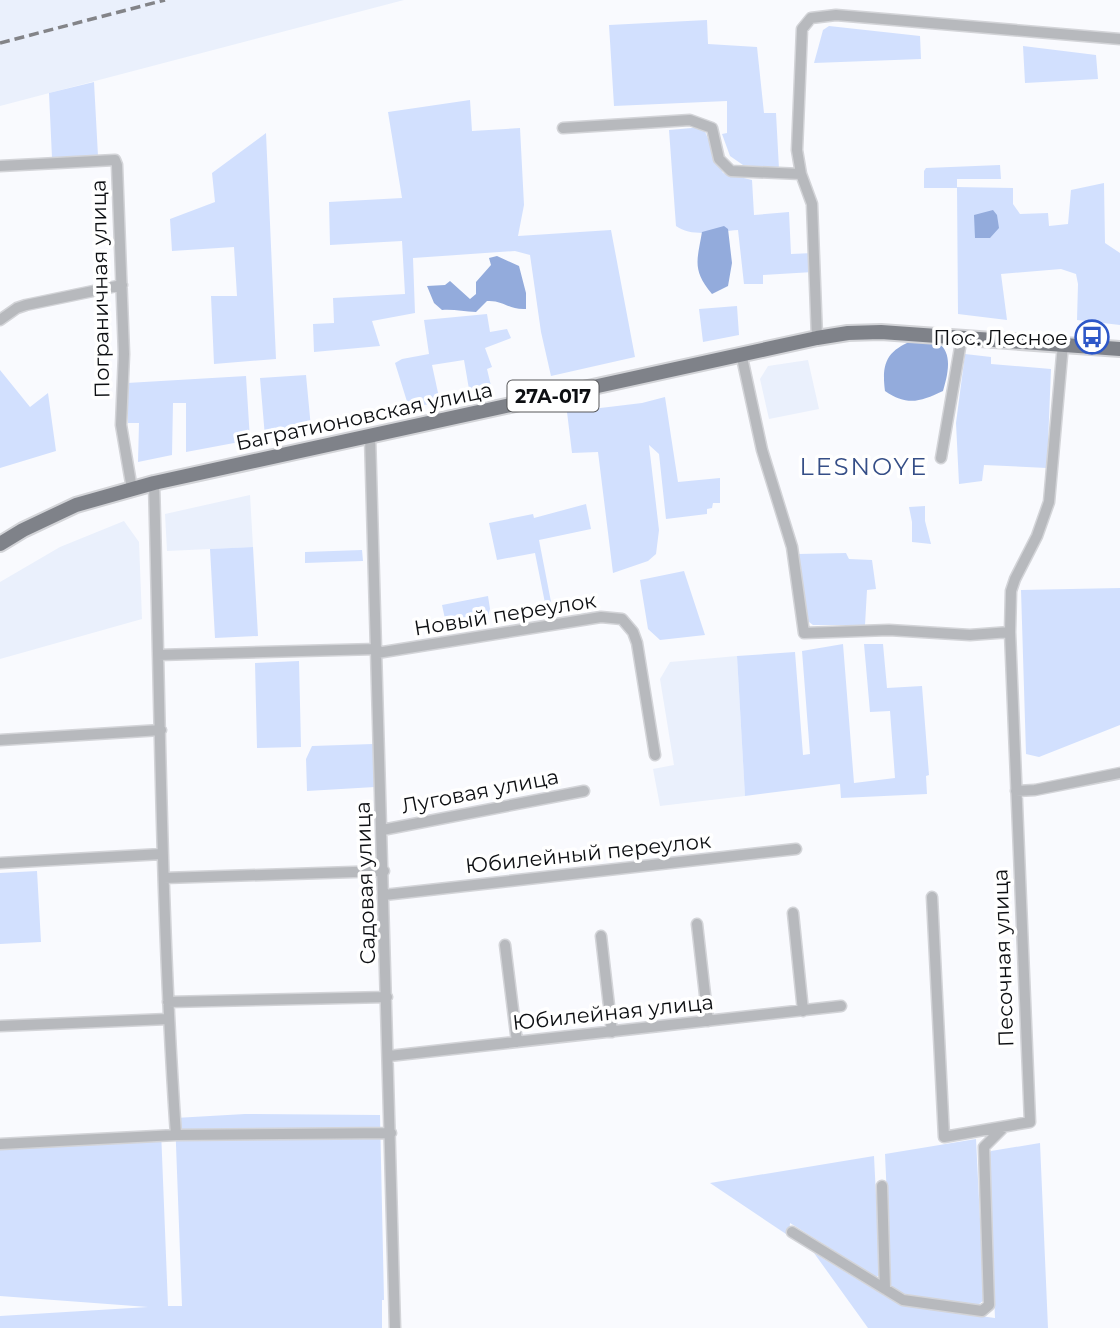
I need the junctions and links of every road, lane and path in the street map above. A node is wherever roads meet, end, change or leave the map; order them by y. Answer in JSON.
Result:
{"nodes":[{"id":1,"x":1120,"y":39,"type":"edge"},
{"id":2,"x":563,"y":128,"type":"dead end"},
{"id":3,"x":0,"y":166,"type":"edge"},
{"id":4,"x":801,"y":174,"type":"junction"},
{"id":5,"x":122,"y":285,"type":"junction"},
{"id":6,"x":0,"y":320,"type":"edge"},
{"id":7,"x":961,"y":336,"type":"junction"},
{"id":8,"x":817,"y":338,"type":"junction"},
{"id":9,"x":1063,"y":344,"type":"junction"},
{"id":10,"x":1120,"y":349,"type":"edge"},
{"id":11,"x":741,"y":353,"type":"junction"},
{"id":12,"x":370,"y":436,"type":"junction"},
{"id":13,"x":940,"y":458,"type":"dead end"},
{"id":14,"x":154,"y":483,"type":"junction"},
{"id":15,"x":132,"y":489,"type":"junction"},
{"id":16,"x":0,"y":544,"type":"edge"},
{"id":17,"x":1010,"y":632,"type":"junction"},
{"id":18,"x":377,"y":651,"type":"junction"},
{"id":19,"x":158,"y":655,"type":"junction"},
{"id":20,"x":161,"y":730,"type":"junction"},
{"id":21,"x":0,"y":740,"type":"edge"},
{"id":22,"x":655,"y":755,"type":"dead end"},
{"id":23,"x":1120,"y":773,"type":"edge"},
{"id":24,"x":584,"y":791,"type":"dead end"},
{"id":25,"x":1016,"y":791,"type":"junction"},
{"id":26,"x":382,"y":830,"type":"junction"},
{"id":27,"x":796,"y":849,"type":"dead end"},
{"id":28,"x":162,"y":854,"type":"junction"},
{"id":29,"x":0,"y":863,"type":"edge"},
{"id":30,"x":384,"y":871,"type":"junction"},
{"id":31,"x":164,"y":878,"type":"junction"},
{"id":32,"x":384,"y":895,"type":"junction"},
{"id":33,"x":932,"y":897,"type":"dead end"},
{"id":34,"x":793,"y":913,"type":"dead end"},
{"id":35,"x":697,"y":924,"type":"dead end"},
{"id":36,"x":601,"y":936,"type":"dead end"},
{"id":37,"x":505,"y":945,"type":"dead end"},
{"id":38,"x":387,"y":997,"type":"junction"},
{"id":39,"x":168,"y":1002,"type":"junction"},
{"id":40,"x":841,"y":1006,"type":"dead end"},
{"id":41,"x":803,"y":1010,"type":"junction"},
{"id":42,"x":168,"y":1019,"type":"junction"},
{"id":43,"x":708,"y":1021,"type":"junction"},
{"id":44,"x":0,"y":1026,"type":"edge"},
{"id":45,"x":612,"y":1032,"type":"junction"},
{"id":46,"x":516,"y":1042,"type":"junction"},
{"id":47,"x":389,"y":1056,"type":"junction"},
{"id":48,"x":1005,"y":1126,"type":"junction"},
{"id":49,"x":391,"y":1133,"type":"junction"},
{"id":50,"x":176,"y":1135,"type":"junction"},
{"id":51,"x":0,"y":1144,"type":"edge"},
{"id":52,"x":882,"y":1186,"type":"dead end"},
{"id":53,"x":792,"y":1232,"type":"dead end"},
{"id":54,"x":886,"y":1289,"type":"junction"},
{"id":55,"x":395,"y":1328,"type":"edge"}],
"edges":[{"from":1,"to":4,"type":"street"},
{"from":2,"to":4,"type":"street"},
{"from":3,"to":5,"type":"street","name":"Пограничная улица"},
{"from":4,"to":8,"type":"street"},
{"from":5,"to":6,"type":"street"},
{"from":5,"to":15,"type":"street","name":"Пограничная улица"},
{"from":7,"to":8,"type":"main road","name":"Багратионовская улица","number":"27А-017"},
{"from":7,"to":9,"type":"main road","name":"Багратионовская улица","number":"27А-017"},
{"from":7,"to":13,"type":"street"},
{"from":8,"to":11,"type":"main road","name":"Багратионовская улица","number":"27А-017"},
{"from":9,"to":10,"type":"main road","name":"Багратионовская улица","number":"27А-017"},
{"from":9,"to":17,"type":"street","name":"Песочная улица"},
{"from":11,"to":12,"type":"main road","name":"Багратионовская улица","number":"27А-017"},
{"from":11,"to":17,"type":"street"},
{"from":12,"to":14,"type":"main road","name":"Багратионовская улица","number":"27А-017"},
{"from":12,"to":18,"type":"street","name":"Садовая улица"},
{"from":14,"to":15,"type":"main road","name":"Багратионовская улица","number":"27А-017"},
{"from":14,"to":19,"type":"street"},
{"from":15,"to":16,"type":"main road","name":"Багратионовская улица","number":"27А-017"},
{"from":17,"to":25,"type":"street","name":"Песочная улица"},
{"from":18,"to":19,"type":"street"},
{"from":18,"to":22,"type":"street","name":"Новый переулок"},
{"from":18,"to":26,"type":"street","name":"Садовая улица"},
{"from":19,"to":20,"type":"street"},
{"from":20,"to":21,"type":"street"},
{"from":20,"to":28,"type":"street"},
{"from":23,"to":25,"type":"street"},
{"from":24,"to":26,"type":"street","name":"Луговая улица"},
{"from":25,"to":48,"type":"street","name":"Песочная улица"},
{"from":26,"to":30,"type":"street","name":"Садовая улица"},
{"from":27,"to":32,"type":"street","name":"Юбилейный переулок"},
{"from":28,"to":29,"type":"street"},
{"from":28,"to":31,"type":"street"},
{"from":30,"to":31,"type":"street"},
{"from":30,"to":32,"type":"street","name":"Садовая улица"},
{"from":31,"to":39,"type":"street"},
{"from":32,"to":38,"type":"street","name":"Садовая улица"},
{"from":33,"to":48,"type":"street"},
{"from":34,"to":41,"type":"street"},
{"from":35,"to":43,"type":"street"},
{"from":36,"to":45,"type":"street"},
{"from":37,"to":46,"type":"street"},
{"from":38,"to":39,"type":"street"},
{"from":38,"to":47,"type":"street","name":"Садовая улица"},
{"from":39,"to":42,"type":"street"},
{"from":40,"to":41,"type":"street","name":"Юбилейная улица"},
{"from":41,"to":43,"type":"street","name":"Юбилейная улица"},
{"from":42,"to":44,"type":"street"},
{"from":42,"to":50,"type":"street"},
{"from":43,"to":45,"type":"street","name":"Юбилейная улица"},
{"from":45,"to":46,"type":"street","name":"Юбилейная улица"},
{"from":46,"to":47,"type":"street","name":"Юбилейная улица"},
{"from":47,"to":49,"type":"street","name":"Садовая улица"},
{"from":48,"to":54,"type":"street"},
{"from":49,"to":50,"type":"street"},
{"from":49,"to":55,"type":"street","name":"Садовая улица"},
{"from":50,"to":51,"type":"street"},
{"from":52,"to":54,"type":"street"},
{"from":53,"to":54,"type":"street"}]}
